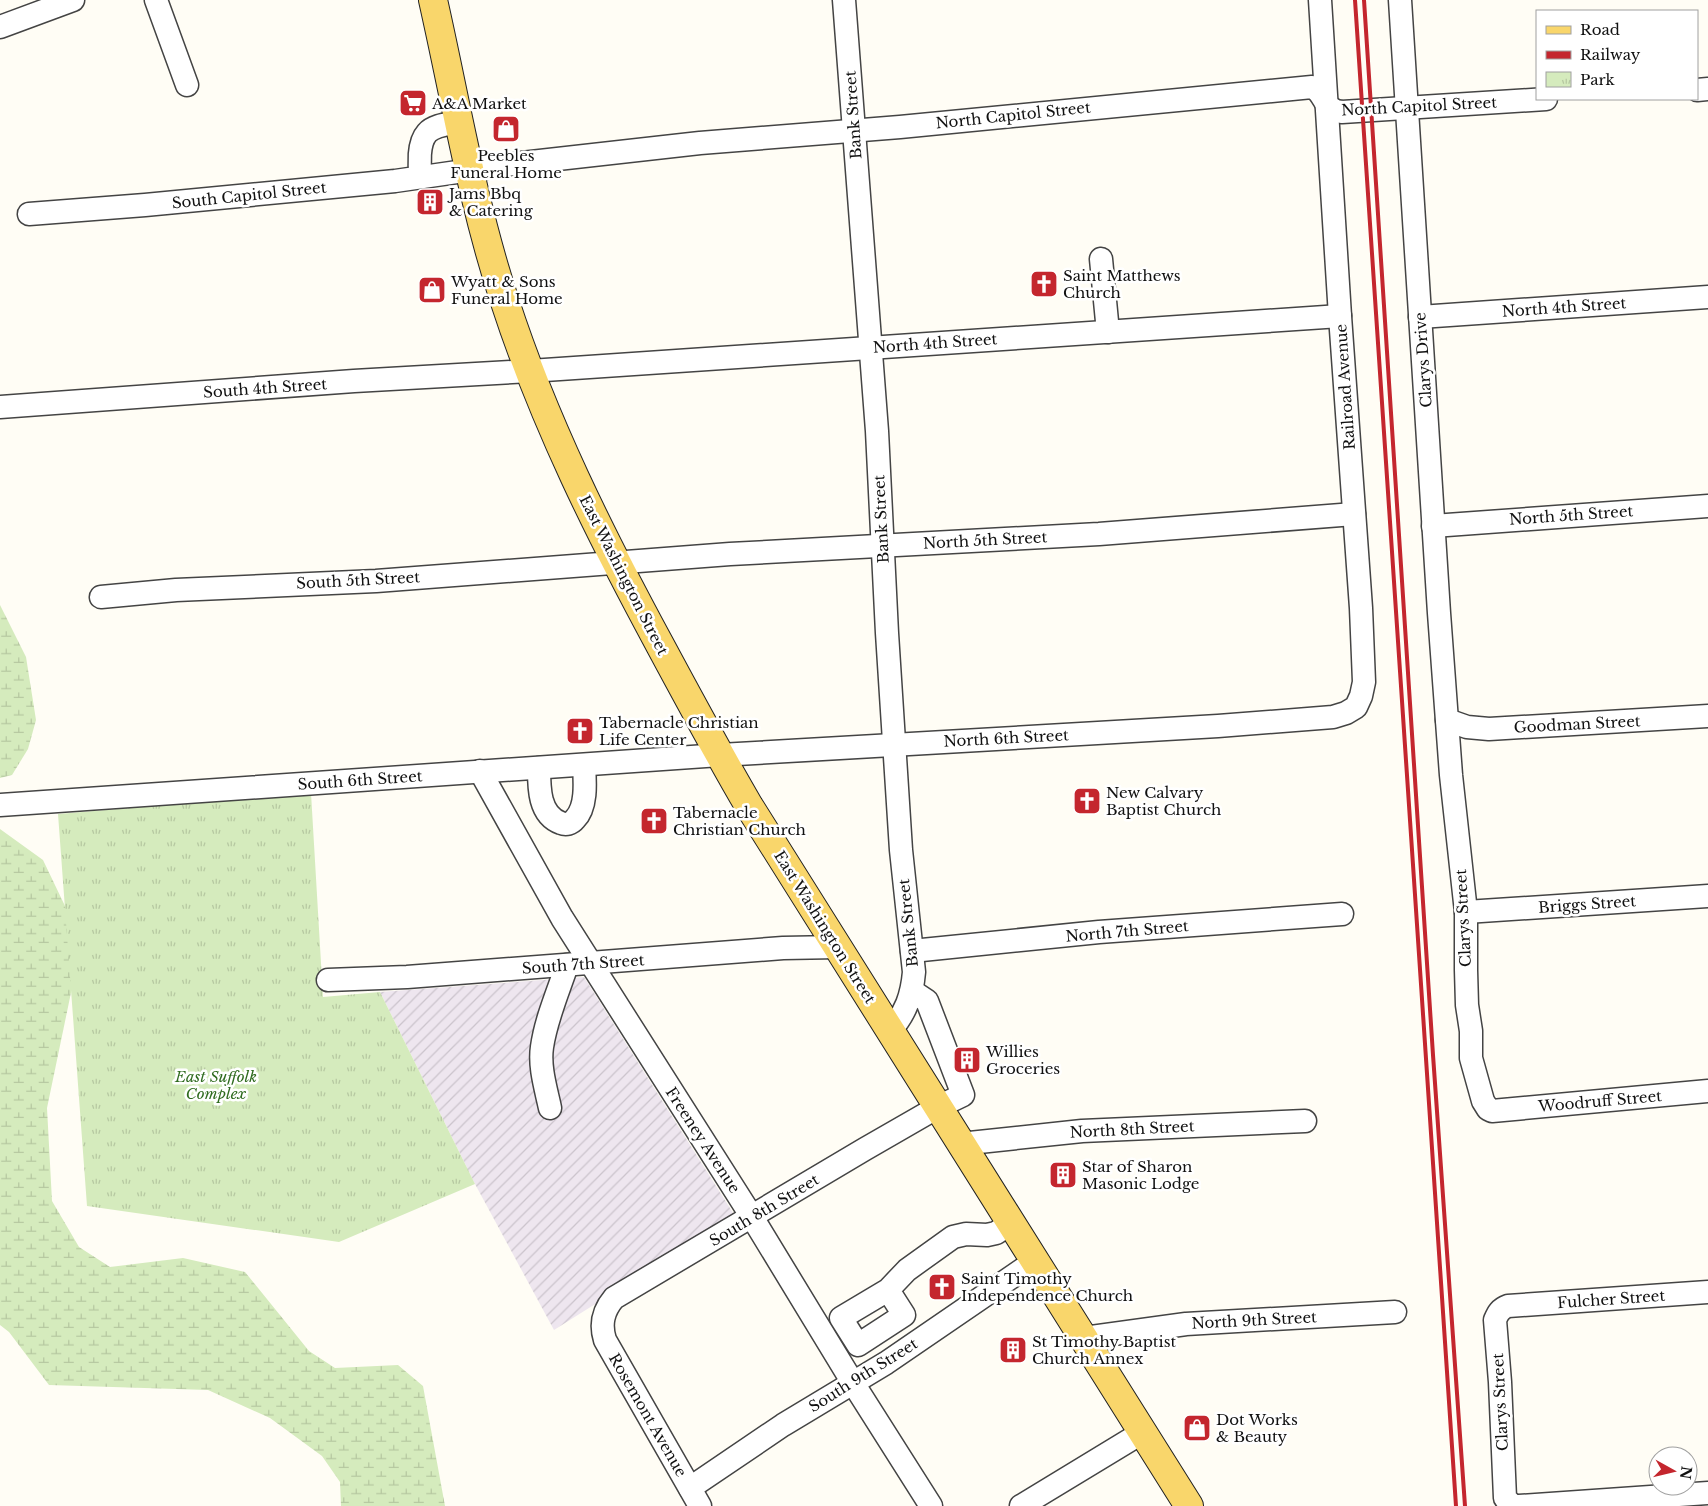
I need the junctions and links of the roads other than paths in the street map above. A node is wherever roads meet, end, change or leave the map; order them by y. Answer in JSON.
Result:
{"nodes":[{"id":1,"x":73,"y":0,"type":"edge"},
{"id":2,"x":156,"y":0,"type":"edge"},
{"id":3,"x":433,"y":0,"type":"edge"},
{"id":4,"x":844,"y":0,"type":"edge"},
{"id":5,"x":1320,"y":0,"type":"edge"},
{"id":6,"x":1400,"y":0,"type":"edge"},
{"id":7,"x":0,"y":27,"type":"edge"},
{"id":8,"x":187,"y":85,"type":"dead end"},
{"id":9,"x":1536,"y":100,"type":"edge"},
{"id":10,"x":1327,"y":106,"type":"junction"},
{"id":11,"x":1407,"y":107,"type":"junction"},
{"id":12,"x":458,"y":122,"type":"junction"},
{"id":13,"x":855,"y":131,"type":"junction"},
{"id":14,"x":468,"y":170,"type":"junction"},
{"id":15,"x":421,"y":177,"type":"junction"},
{"id":16,"x":29,"y":214,"type":"dead end"},
{"id":17,"x":1100,"y":259,"type":"dead end"},
{"id":18,"x":1708,"y":297,"type":"edge"},
{"id":19,"x":1340,"y":316,"type":"junction"},
{"id":20,"x":1420,"y":317,"type":"junction"},
{"id":21,"x":1108,"y":332,"type":"junction"},
{"id":22,"x":871,"y":347,"type":"junction"},
{"id":23,"x":530,"y":371,"type":"junction"},
{"id":24,"x":0,"y":407,"type":"edge"},
{"id":25,"x":1708,"y":506,"type":"edge"},
{"id":26,"x":1354,"y":514,"type":"junction"},
{"id":27,"x":1433,"y":526,"type":"junction"},
{"id":28,"x":882,"y":546,"type":"junction"},
{"id":29,"x":615,"y":563,"type":"junction"},
{"id":30,"x":101,"y":597,"type":"dead end"},
{"id":31,"x":1708,"y":716,"type":"edge"},
{"id":32,"x":1292,"y":720,"type":"joint"},
{"id":33,"x":1447,"y":720,"type":"junction"},
{"id":34,"x":894,"y":744,"type":"junction"},
{"id":35,"x":720,"y":756,"type":"junction"},
{"id":36,"x":584,"y":766,"type":"junction"},
{"id":37,"x":539,"y":768,"type":"junction"},
{"id":38,"x":480,"y":771,"type":"junction"},
{"id":39,"x":0,"y":805,"type":"edge"},
{"id":40,"x":1708,"y":896,"type":"edge"},
{"id":41,"x":1466,"y":912,"type":"junction"},
{"id":42,"x":1342,"y":914,"type":"dead end"},
{"id":43,"x":838,"y":948,"type":"junction"},
{"id":44,"x":912,"y":951,"type":"junction"},
{"id":45,"x":591,"y":963,"type":"junction"},
{"id":46,"x":567,"y":965,"type":"junction"},
{"id":47,"x":328,"y":980,"type":"dead end"},
{"id":48,"x":912,"y":991,"type":"junction"},
{"id":49,"x":890,"y":1031,"type":"junction"},
{"id":50,"x":948,"y":1056,"type":"junction"},
{"id":51,"x":916,"y":1073,"type":"junction"},
{"id":52,"x":1708,"y":1091,"type":"edge"},
{"id":53,"x":938,"y":1107,"type":"junction"},
{"id":54,"x":550,"y":1108,"type":"dead end"},
{"id":55,"x":1492,"y":1111,"type":"joint"},
{"id":56,"x":1305,"y":1121,"type":"dead end"},
{"id":57,"x":960,"y":1144,"type":"junction"},
{"id":58,"x":752,"y":1217,"type":"junction"},
{"id":59,"x":1011,"y":1223,"type":"junction"},
{"id":60,"x":1035,"y":1261,"type":"junction"},
{"id":61,"x":888,"y":1290,"type":"dead end"},
{"id":62,"x":1708,"y":1292,"type":"edge"},
{"id":63,"x":1513,"y":1306,"type":"joint"},
{"id":64,"x":1395,"y":1312,"type":"dead end"},
{"id":65,"x":602,"y":1323,"type":"joint"},
{"id":66,"x":1084,"y":1338,"type":"junction"},
{"id":67,"x":853,"y":1383,"type":"junction"},
{"id":68,"x":1143,"y":1432,"type":"junction"},
{"id":69,"x":1708,"y":1493,"type":"edge"},
{"id":70,"x":695,"y":1497,"type":"edge"},
{"id":71,"x":931,"y":1506,"type":"edge"},
{"id":72,"x":1021,"y":1506,"type":"edge"},
{"id":73,"x":1189,"y":1506,"type":"edge"},
{"id":74,"x":1513,"y":1506,"type":"edge"},
{"id":75,"x":1519,"y":1506,"type":"edge"}],
"edges":[{"from":1,"to":7,"type":"street"},
{"from":2,"to":8,"type":"street"},
{"from":3,"to":12,"type":"main road","name":"East Washington Street"},
{"from":4,"to":13,"type":"street","name":"Bank Street"},
{"from":5,"to":10,"type":"street","name":"Railroad Avenue"},
{"from":6,"to":11,"type":"street","name":"Clarys Drive"},
{"from":9,"to":11,"type":"street","name":"North Capitol Street"},
{"from":10,"to":11,"type":"street","name":"North Capitol Street"},
{"from":10,"to":13,"type":"street","name":"North Capitol Street"},
{"from":10,"to":19,"type":"street","name":"Railroad Avenue"},
{"from":11,"to":20,"type":"street","name":"Clarys Drive"},
{"from":12,"to":14,"type":"main road","name":"East Washington Street"},
{"from":12,"to":15,"type":"street"},
{"from":13,"to":14,"type":"street","name":"North Capitol Street"},
{"from":13,"to":22,"type":"street","name":"Bank Street"},
{"from":14,"to":15,"type":"street","name":"South Capitol Street"},
{"from":14,"to":23,"type":"main road","name":"East Washington Street"},
{"from":15,"to":16,"type":"street","name":"South Capitol Street"},
{"from":17,"to":21,"type":"street"},
{"from":18,"to":20,"type":"street","name":"North 4th Street"},
{"from":19,"to":21,"type":"street","name":"North 4th Street"},
{"from":19,"to":26,"type":"street","name":"Railroad Avenue"},
{"from":20,"to":27,"type":"street","name":"Clarys Drive"},
{"from":21,"to":22,"type":"street","name":"North 4th Street"},
{"from":22,"to":23,"type":"street","name":"North 4th Street"},
{"from":22,"to":28,"type":"street","name":"Bank Street"},
{"from":23,"to":24,"type":"street","name":"South 4th Street"},
{"from":23,"to":29,"type":"main road","name":"East Washington Street"},
{"from":25,"to":27,"type":"street","name":"North 5th Street"},
{"from":26,"to":28,"type":"street","name":"North 5th Street"},
{"from":26,"to":32,"type":"street","name":"Railroad Avenue"},
{"from":27,"to":33,"type":"street","name":"Clarys Drive"},
{"from":28,"to":29,"type":"street","name":"North 5th Street"},
{"from":28,"to":34,"type":"street","name":"Bank Street"},
{"from":29,"to":30,"type":"street","name":"South 5th Street"},
{"from":29,"to":35,"type":"main road","name":"East Washington Street"},
{"from":31,"to":33,"type":"street","name":"Goodman Street"},
{"from":32,"to":34,"type":"street","name":"North 6th Street"},
{"from":33,"to":41,"type":"street","name":"Clarys Street"},
{"from":34,"to":35,"type":"street","name":"North 6th Street"},
{"from":34,"to":44,"type":"street","name":"Bank Street"},
{"from":35,"to":36,"type":"street","name":"South 6th Street"},
{"from":35,"to":43,"type":"main road","name":"East Washington Street"},
{"from":36,"to":37,"type":"street","name":"South 6th Street"},
{"from":36,"to":37,"type":"street"},
{"from":37,"to":38,"type":"street","name":"South 6th Street"},
{"from":38,"to":39,"type":"street","name":"South 6th Street"},
{"from":38,"to":45,"type":"street","name":"Freeney Avenue"},
{"from":40,"to":41,"type":"street","name":"Briggs Street"},
{"from":41,"to":55,"type":"street","name":"Clarys Street"},
{"from":42,"to":44,"type":"street","name":"North 7th Street"},
{"from":43,"to":45,"type":"street","name":"South 7th Street"},
{"from":43,"to":49,"type":"main road","name":"East Washington Street"},
{"from":44,"to":48,"type":"street","name":"Bank Street"},
{"from":45,"to":46,"type":"street","name":"South 7th Street"},
{"from":45,"to":58,"type":"street","name":"Freeney Avenue"},
{"from":46,"to":47,"type":"street","name":"South 7th Street"},
{"from":46,"to":54,"type":"street"},
{"from":48,"to":49,"type":"street","name":"Bank Street"},
{"from":48,"to":50,"type":"street"},
{"from":49,"to":51,"type":"main road","name":"East Washington Street"},
{"from":50,"to":51,"type":"street"},
{"from":50,"to":53,"type":"street","name":"South 8th Street"},
{"from":51,"to":53,"type":"main road","name":"East Washington Street"},
{"from":52,"to":55,"type":"street","name":"Woodruff Street"},
{"from":53,"to":57,"type":"main road","name":"East Washington Street"},
{"from":53,"to":58,"type":"street","name":"South 8th Street"},
{"from":56,"to":57,"type":"street","name":"North 8th Street"},
{"from":57,"to":59,"type":"main road","name":"East Washington Street"},
{"from":58,"to":65,"type":"street","name":"South 8th Street"},
{"from":58,"to":67,"type":"street","name":"Freeney Avenue"},
{"from":59,"to":60,"type":"main road","name":"East Washington Street"},
{"from":59,"to":61,"type":"street"},
{"from":60,"to":66,"type":"main road","name":"East Washington Street"},
{"from":60,"to":67,"type":"street","name":"South 9th Street"},
{"from":62,"to":63,"type":"street","name":"Fulcher Street"},
{"from":63,"to":74,"type":"street","name":"Clarys Street"},
{"from":64,"to":66,"type":"street","name":"North 9th Street"},
{"from":65,"to":70,"type":"street","name":"Rosemont Avenue"},
{"from":66,"to":68,"type":"main road","name":"East Washington Street"},
{"from":67,"to":70,"type":"street","name":"South 9th Street"},
{"from":67,"to":71,"type":"street","name":"Freeney Avenue"},
{"from":68,"to":72,"type":"street"},
{"from":68,"to":73,"type":"main road","name":"East Washington Street"},
{"from":69,"to":75,"type":"street"}]}
